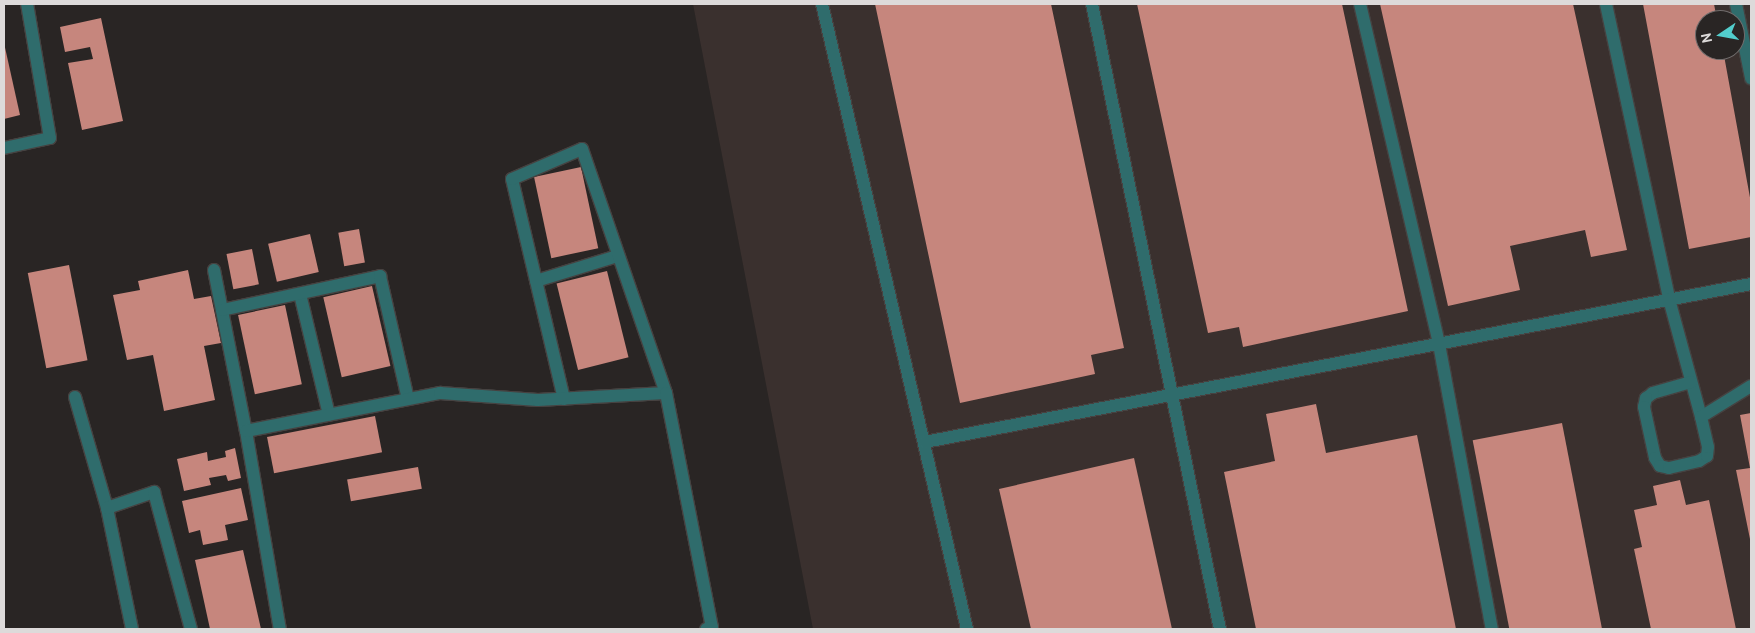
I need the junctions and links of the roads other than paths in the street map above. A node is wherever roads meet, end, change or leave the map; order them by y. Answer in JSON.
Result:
{"nodes":[{"id":1,"x":27,"y":4,"type":"edge"},
{"id":2,"x":822,"y":4,"type":"edge"},
{"id":3,"x":1092,"y":4,"type":"edge"},
{"id":4,"x":1360,"y":4,"type":"edge"},
{"id":5,"x":1606,"y":4,"type":"edge"},
{"id":6,"x":1736,"y":4,"type":"edge"},
{"id":7,"x":1751,"y":78,"type":"edge"},
{"id":8,"x":4,"y":148,"type":"edge"},
{"id":9,"x":618,"y":256,"type":"junction"},
{"id":10,"x":214,"y":270,"type":"dead end"},
{"id":11,"x":536,"y":281,"type":"junction"},
{"id":12,"x":1751,"y":284,"type":"edge"},
{"id":13,"x":300,"y":294,"type":"junction"},
{"id":14,"x":1669,"y":299,"type":"junction"},
{"id":15,"x":222,"y":310,"type":"junction"},
{"id":16,"x":1439,"y":344,"type":"junction"},
{"id":17,"x":1691,"y":382,"type":"junction"},
{"id":18,"x":1751,"y":386,"type":"edge"},
{"id":19,"x":666,"y":392,"type":"junction"},
{"id":20,"x":1173,"y":394,"type":"junction"},
{"id":21,"x":75,"y":397,"type":"dead end"},
{"id":22,"x":564,"y":398,"type":"junction"},
{"id":23,"x":408,"y":399,"type":"junction"},
{"id":24,"x":328,"y":415,"type":"junction"},
{"id":25,"x":1701,"y":417,"type":"junction"},
{"id":26,"x":246,"y":431,"type":"junction"},
{"id":27,"x":925,"y":442,"type":"junction"},
{"id":28,"x":107,"y":508,"type":"junction"},
{"id":29,"x":132,"y":629,"type":"edge"},
{"id":30,"x":191,"y":629,"type":"edge"},
{"id":31,"x":280,"y":629,"type":"edge"},
{"id":32,"x":706,"y":629,"type":"edge"},
{"id":33,"x":968,"y":629,"type":"edge"},
{"id":34,"x":1220,"y":629,"type":"edge"},
{"id":35,"x":1492,"y":629,"type":"edge"}],
"edges":[{"from":1,"to":8,"type":"street"},
{"from":2,"to":27,"type":"street"},
{"from":3,"to":20,"type":"street"},
{"from":4,"to":16,"type":"street"},
{"from":5,"to":14,"type":"street"},
{"from":6,"to":7,"type":"street"},
{"from":9,"to":11,"type":"street"},
{"from":9,"to":11,"type":"street"},
{"from":9,"to":19,"type":"street"},
{"from":10,"to":15,"type":"street"},
{"from":11,"to":22,"type":"street"},
{"from":12,"to":14,"type":"street"},
{"from":13,"to":15,"type":"street"},
{"from":13,"to":23,"type":"street"},
{"from":13,"to":24,"type":"street"},
{"from":14,"to":16,"type":"street"},
{"from":14,"to":17,"type":"street"},
{"from":15,"to":26,"type":"street"},
{"from":16,"to":20,"type":"street"},
{"from":16,"to":35,"type":"street"},
{"from":17,"to":25,"type":"street"},
{"from":17,"to":25,"type":"street"},
{"from":18,"to":25,"type":"street"},
{"from":19,"to":22,"type":"street"},
{"from":19,"to":32,"type":"street"},
{"from":20,"to":27,"type":"street"},
{"from":20,"to":34,"type":"street"},
{"from":21,"to":28,"type":"street"},
{"from":22,"to":23,"type":"street"},
{"from":23,"to":24,"type":"street"},
{"from":24,"to":26,"type":"street"},
{"from":26,"to":31,"type":"street"},
{"from":27,"to":33,"type":"street"},
{"from":28,"to":29,"type":"street"},
{"from":28,"to":30,"type":"street"}]}
